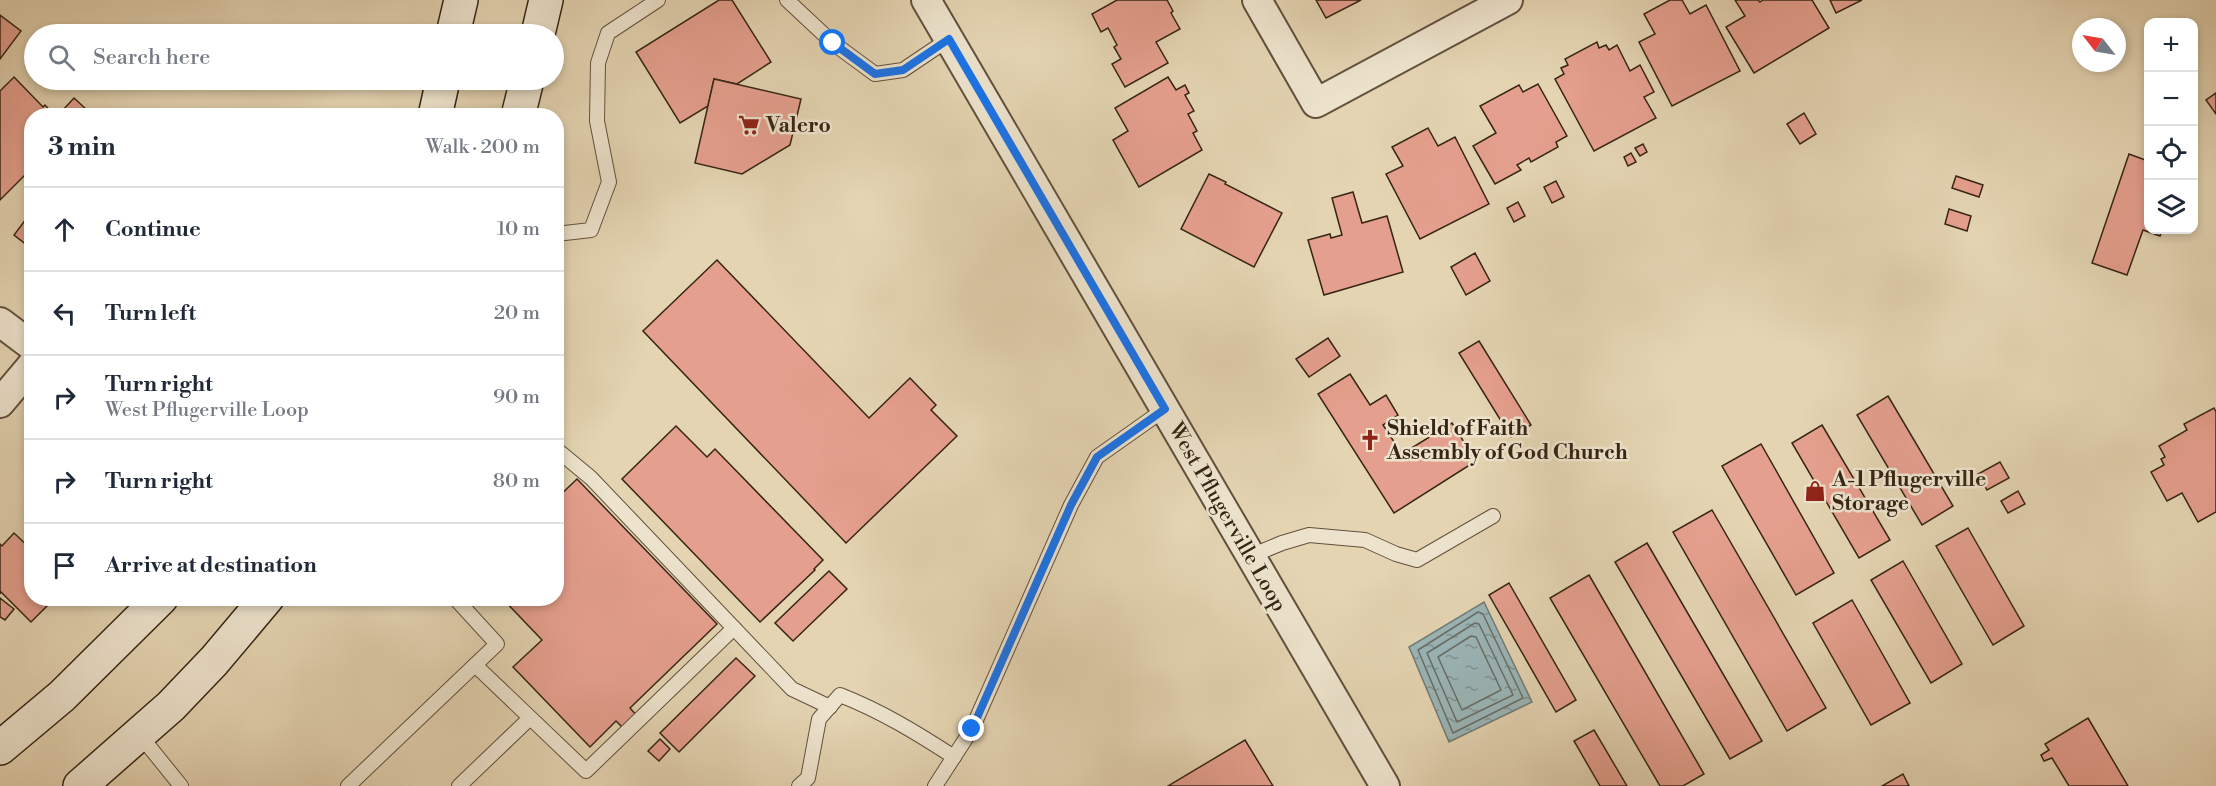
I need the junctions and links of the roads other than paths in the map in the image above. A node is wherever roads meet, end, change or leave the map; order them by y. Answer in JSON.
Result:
{"nodes":[{"id":1,"x":461,"y":0,"type":"edge"},
{"id":2,"x":546,"y":0,"type":"edge"},
{"id":3,"x":657,"y":0,"type":"edge"},
{"id":4,"x":787,"y":0,"type":"edge"},
{"id":5,"x":926,"y":0,"type":"edge"},
{"id":6,"x":1257,"y":0,"type":"edge"},
{"id":7,"x":1508,"y":0,"type":"edge"},
{"id":8,"x":455,"y":24,"type":"edge"},
{"id":9,"x":540,"y":24,"type":"edge"},
{"id":10,"x":949,"y":39,"type":"junction"},
{"id":11,"x":441,"y":90,"type":"edge"},
{"id":12,"x":524,"y":90,"type":"edge"},
{"id":13,"x":437,"y":108,"type":"edge"},
{"id":14,"x":520,"y":108,"type":"edge"},
{"id":15,"x":564,"y":233,"type":"edge"},
{"id":16,"x":0,"y":322,"type":"edge"},
{"id":17,"x":24,"y":340,"type":"edge"},
{"id":18,"x":24,"y":374,"type":"edge"},
{"id":19,"x":0,"y":403,"type":"edge"},
{"id":20,"x":1165,"y":409,"type":"junction"},
{"id":21,"x":564,"y":456,"type":"edge"},
{"id":22,"x":1493,"y":516,"type":"dead end"},
{"id":23,"x":1251,"y":556,"type":"junction"},
{"id":24,"x":153,"y":606,"type":"edge"},
{"id":25,"x":260,"y":606,"type":"edge"},
{"id":26,"x":462,"y":606,"type":"edge"},
{"id":27,"x":734,"y":628,"type":"junction"},
{"id":28,"x":475,"y":665,"type":"junction"},
{"id":29,"x":830,"y":707,"type":"junction"},
{"id":30,"x":530,"y":718,"type":"junction"},
{"id":31,"x":139,"y":735,"type":"junction"},
{"id":32,"x":0,"y":748,"type":"edge"},
{"id":33,"x":954,"y":757,"type":"junction"},
{"id":34,"x":80,"y":786,"type":"edge"},
{"id":35,"x":181,"y":786,"type":"edge"},
{"id":36,"x":348,"y":786,"type":"edge"},
{"id":37,"x":459,"y":786,"type":"edge"},
{"id":38,"x":799,"y":786,"type":"edge"},
{"id":39,"x":935,"y":786,"type":"edge"},
{"id":40,"x":1385,"y":786,"type":"edge"}],
"edges":[{"from":1,"to":8,"type":"main road"},
{"from":2,"to":9,"type":"main road"},
{"from":3,"to":15,"type":"lane"},
{"from":4,"to":10,"type":"lane"},
{"from":5,"to":10,"type":"street","name":"West Pflugerville Loop"},
{"from":6,"to":7,"type":"street"},
{"from":10,"to":20,"type":"street","name":"West Pflugerville Loop"},
{"from":11,"to":13,"type":"main road"},
{"from":12,"to":14,"type":"main road"},
{"from":16,"to":17,"type":"street"},
{"from":18,"to":19,"type":"street"},
{"from":20,"to":23,"type":"street","name":"West Pflugerville Loop"},
{"from":20,"to":33,"type":"lane"},
{"from":21,"to":27,"type":"lane"},
{"from":22,"to":23,"type":"lane"},
{"from":23,"to":40,"type":"street","name":"West Pflugerville Loop"},
{"from":24,"to":32,"type":"main road"},
{"from":25,"to":31,"type":"main road"},
{"from":26,"to":28,"type":"lane"},
{"from":27,"to":29,"type":"lane"},
{"from":27,"to":30,"type":"lane"},
{"from":28,"to":30,"type":"lane"},
{"from":28,"to":36,"type":"lane"},
{"from":29,"to":33,"type":"lane"},
{"from":29,"to":38,"type":"lane"},
{"from":30,"to":37,"type":"lane"},
{"from":31,"to":34,"type":"main road"},
{"from":31,"to":35,"type":"lane"},
{"from":33,"to":39,"type":"lane"}]}
